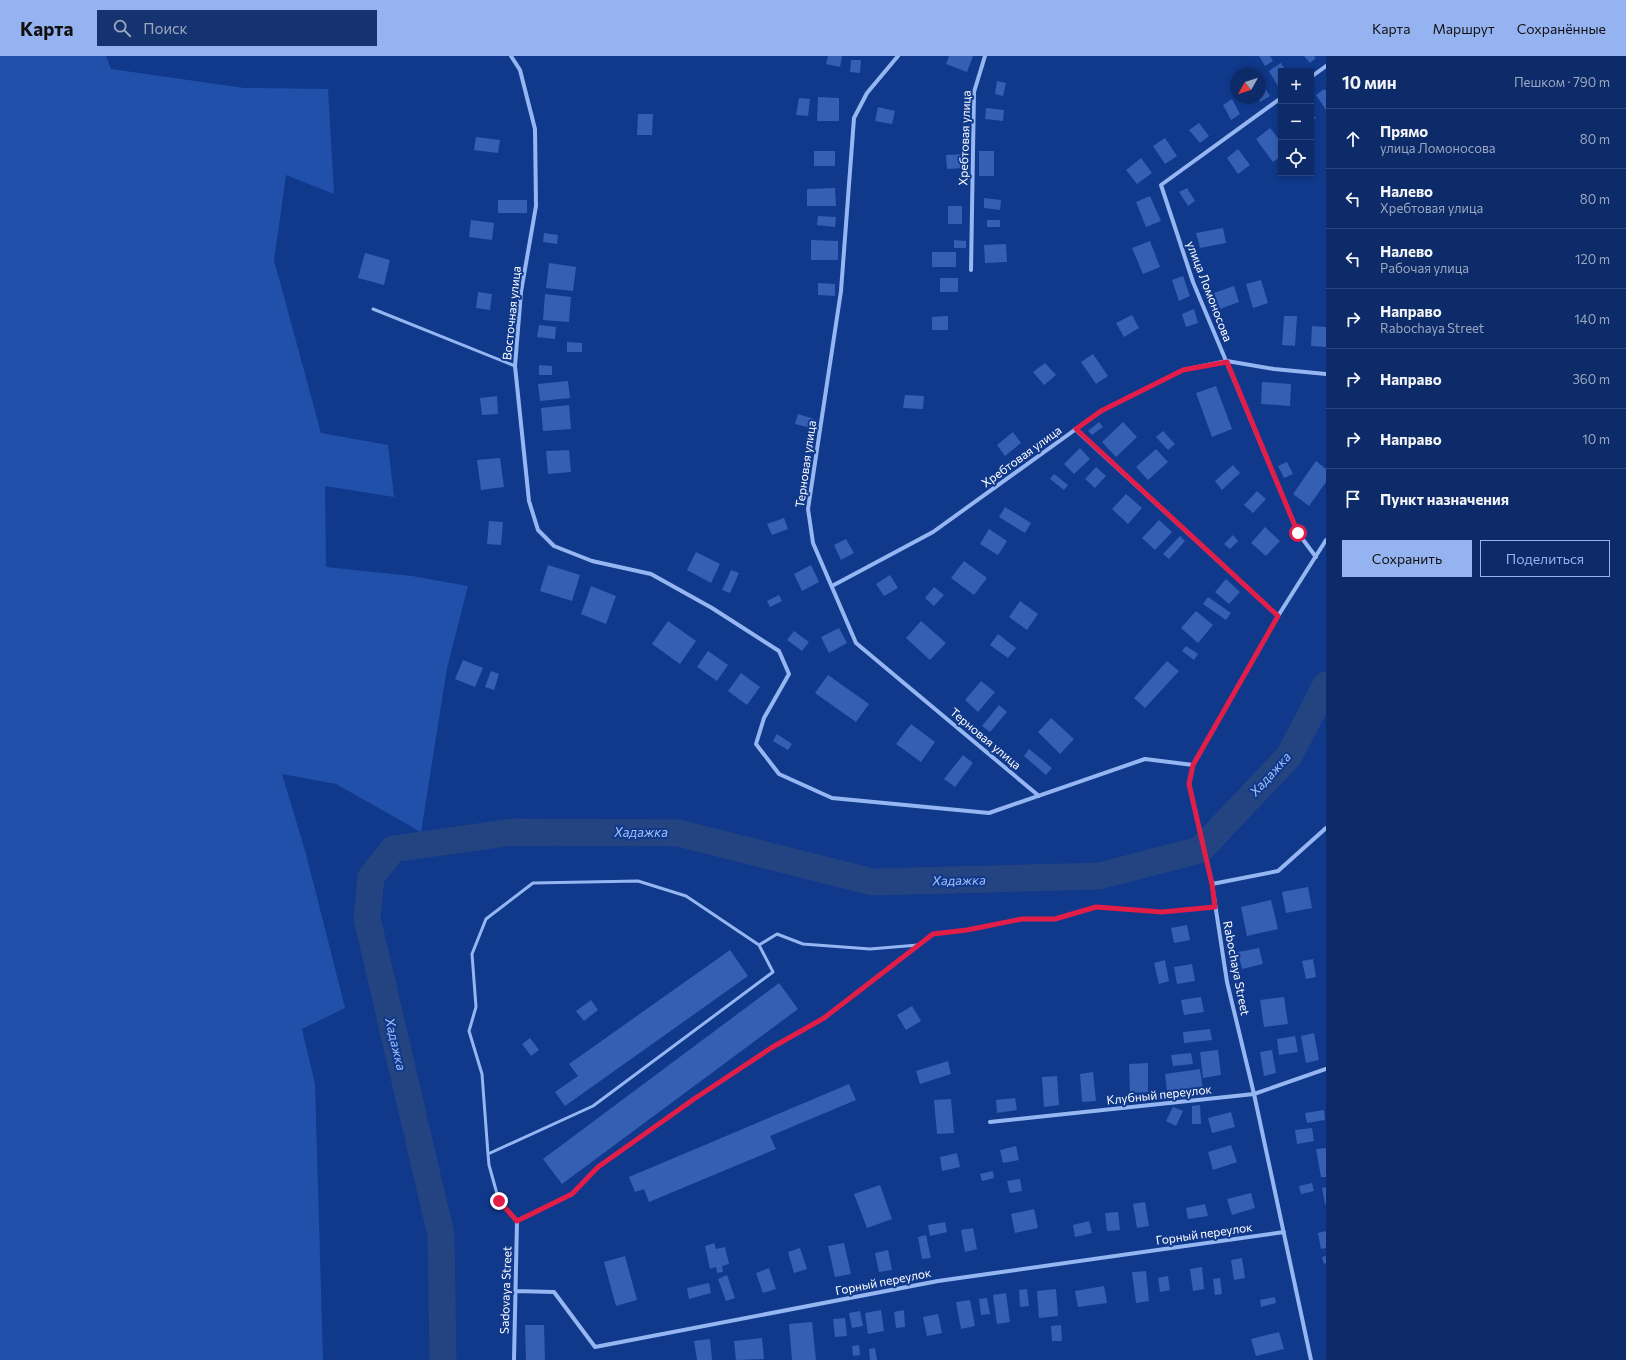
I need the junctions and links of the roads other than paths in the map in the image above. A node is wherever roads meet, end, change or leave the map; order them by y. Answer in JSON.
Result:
{"nodes":[{"id":1,"x":511,"y":56,"type":"edge"},
{"id":2,"x":898,"y":56,"type":"edge"},
{"id":3,"x":985,"y":56,"type":"edge"},
{"id":4,"x":1326,"y":66,"type":"edge"},
{"id":5,"x":1314,"y":74,"type":"edge"},
{"id":6,"x":1278,"y":100,"type":"edge"},
{"id":7,"x":971,"y":270,"type":"dead end"},
{"id":8,"x":373,"y":309,"type":"dead end"},
{"id":9,"x":1227,"y":362,"type":"junction"},
{"id":10,"x":515,"y":366,"type":"junction"},
{"id":11,"x":1326,"y":374,"type":"edge"},
{"id":12,"x":1076,"y":429,"type":"junction"},
{"id":13,"x":1326,"y":540,"type":"edge"},
{"id":14,"x":1316,"y":557,"type":"junction"},
{"id":15,"x":832,"y":586,"type":"junction"},
{"id":16,"x":1278,"y":616,"type":"junction"},
{"id":17,"x":1193,"y":765,"type":"junction"},
{"id":18,"x":1039,"y":796,"type":"junction"},
{"id":19,"x":1326,"y":828,"type":"edge"},
{"id":20,"x":1212,"y":884,"type":"junction"},
{"id":21,"x":1215,"y":907,"type":"junction"},
{"id":22,"x":759,"y":944,"type":"junction"},
{"id":23,"x":919,"y":945,"type":"junction"},
{"id":24,"x":1326,"y":1068,"type":"edge"},
{"id":25,"x":1254,"y":1094,"type":"junction"},
{"id":26,"x":990,"y":1122,"type":"dead end"},
{"id":27,"x":488,"y":1154,"type":"junction"},
{"id":28,"x":517,"y":1221,"type":"junction"},
{"id":29,"x":1284,"y":1232,"type":"junction"},
{"id":30,"x":515,"y":1291,"type":"junction"},
{"id":31,"x":514,"y":1360,"type":"edge"},
{"id":32,"x":1311,"y":1360,"type":"edge"}],
"edges":[{"from":1,"to":10,"type":"street","name":"Восточная улица"},
{"from":2,"to":15,"type":"street","name":"Терновая улица"},
{"from":3,"to":7,"type":"street","name":"Хребтовая улица"},
{"from":4,"to":5,"type":"street"},
{"from":6,"to":9,"type":"street","name":"улица Ломоносова"},
{"from":8,"to":10,"type":"lane"},
{"from":9,"to":11,"type":"street","name":"Хребтовая улица"},
{"from":9,"to":12,"type":"street","name":"Хребтовая улица"},
{"from":9,"to":14,"type":"street","name":"улица Ломоносова"},
{"from":10,"to":18,"type":"street","name":"Восточная улица"},
{"from":12,"to":15,"type":"street","name":"Хребтовая улица"},
{"from":12,"to":16,"type":"street"},
{"from":13,"to":14,"type":"street","name":"Rabochaya Street"},
{"from":14,"to":16,"type":"street","name":"Rabochaya Street"},
{"from":15,"to":18,"type":"street","name":"Терновая улица"},
{"from":16,"to":17,"type":"street","name":"Rabochaya Street"},
{"from":17,"to":18,"type":"street"},
{"from":17,"to":20,"type":"street","name":"Rabochaya Street"},
{"from":19,"to":20,"type":"street"},
{"from":20,"to":21,"type":"street","name":"Rabochaya Street"},
{"from":21,"to":23,"type":"lane"},
{"from":21,"to":25,"type":"street","name":"Rabochaya Street"},
{"from":22,"to":23,"type":"lane"},
{"from":22,"to":27,"type":"lane"},
{"from":22,"to":27,"type":"lane"},
{"from":23,"to":28,"type":"lane"},
{"from":24,"to":25,"type":"street","name":"Клубный переулок"},
{"from":25,"to":26,"type":"street","name":"Клубный переулок"},
{"from":25,"to":29,"type":"street","name":"Rabochaya Street"},
{"from":27,"to":28,"type":"lane"},
{"from":28,"to":30,"type":"street","name":"Sadovaya Street"},
{"from":29,"to":30,"type":"street","name":"Горный переулок"},
{"from":29,"to":32,"type":"street","name":"Rabochaya Street"},
{"from":30,"to":31,"type":"street","name":"Sadovaya Street"}]}
